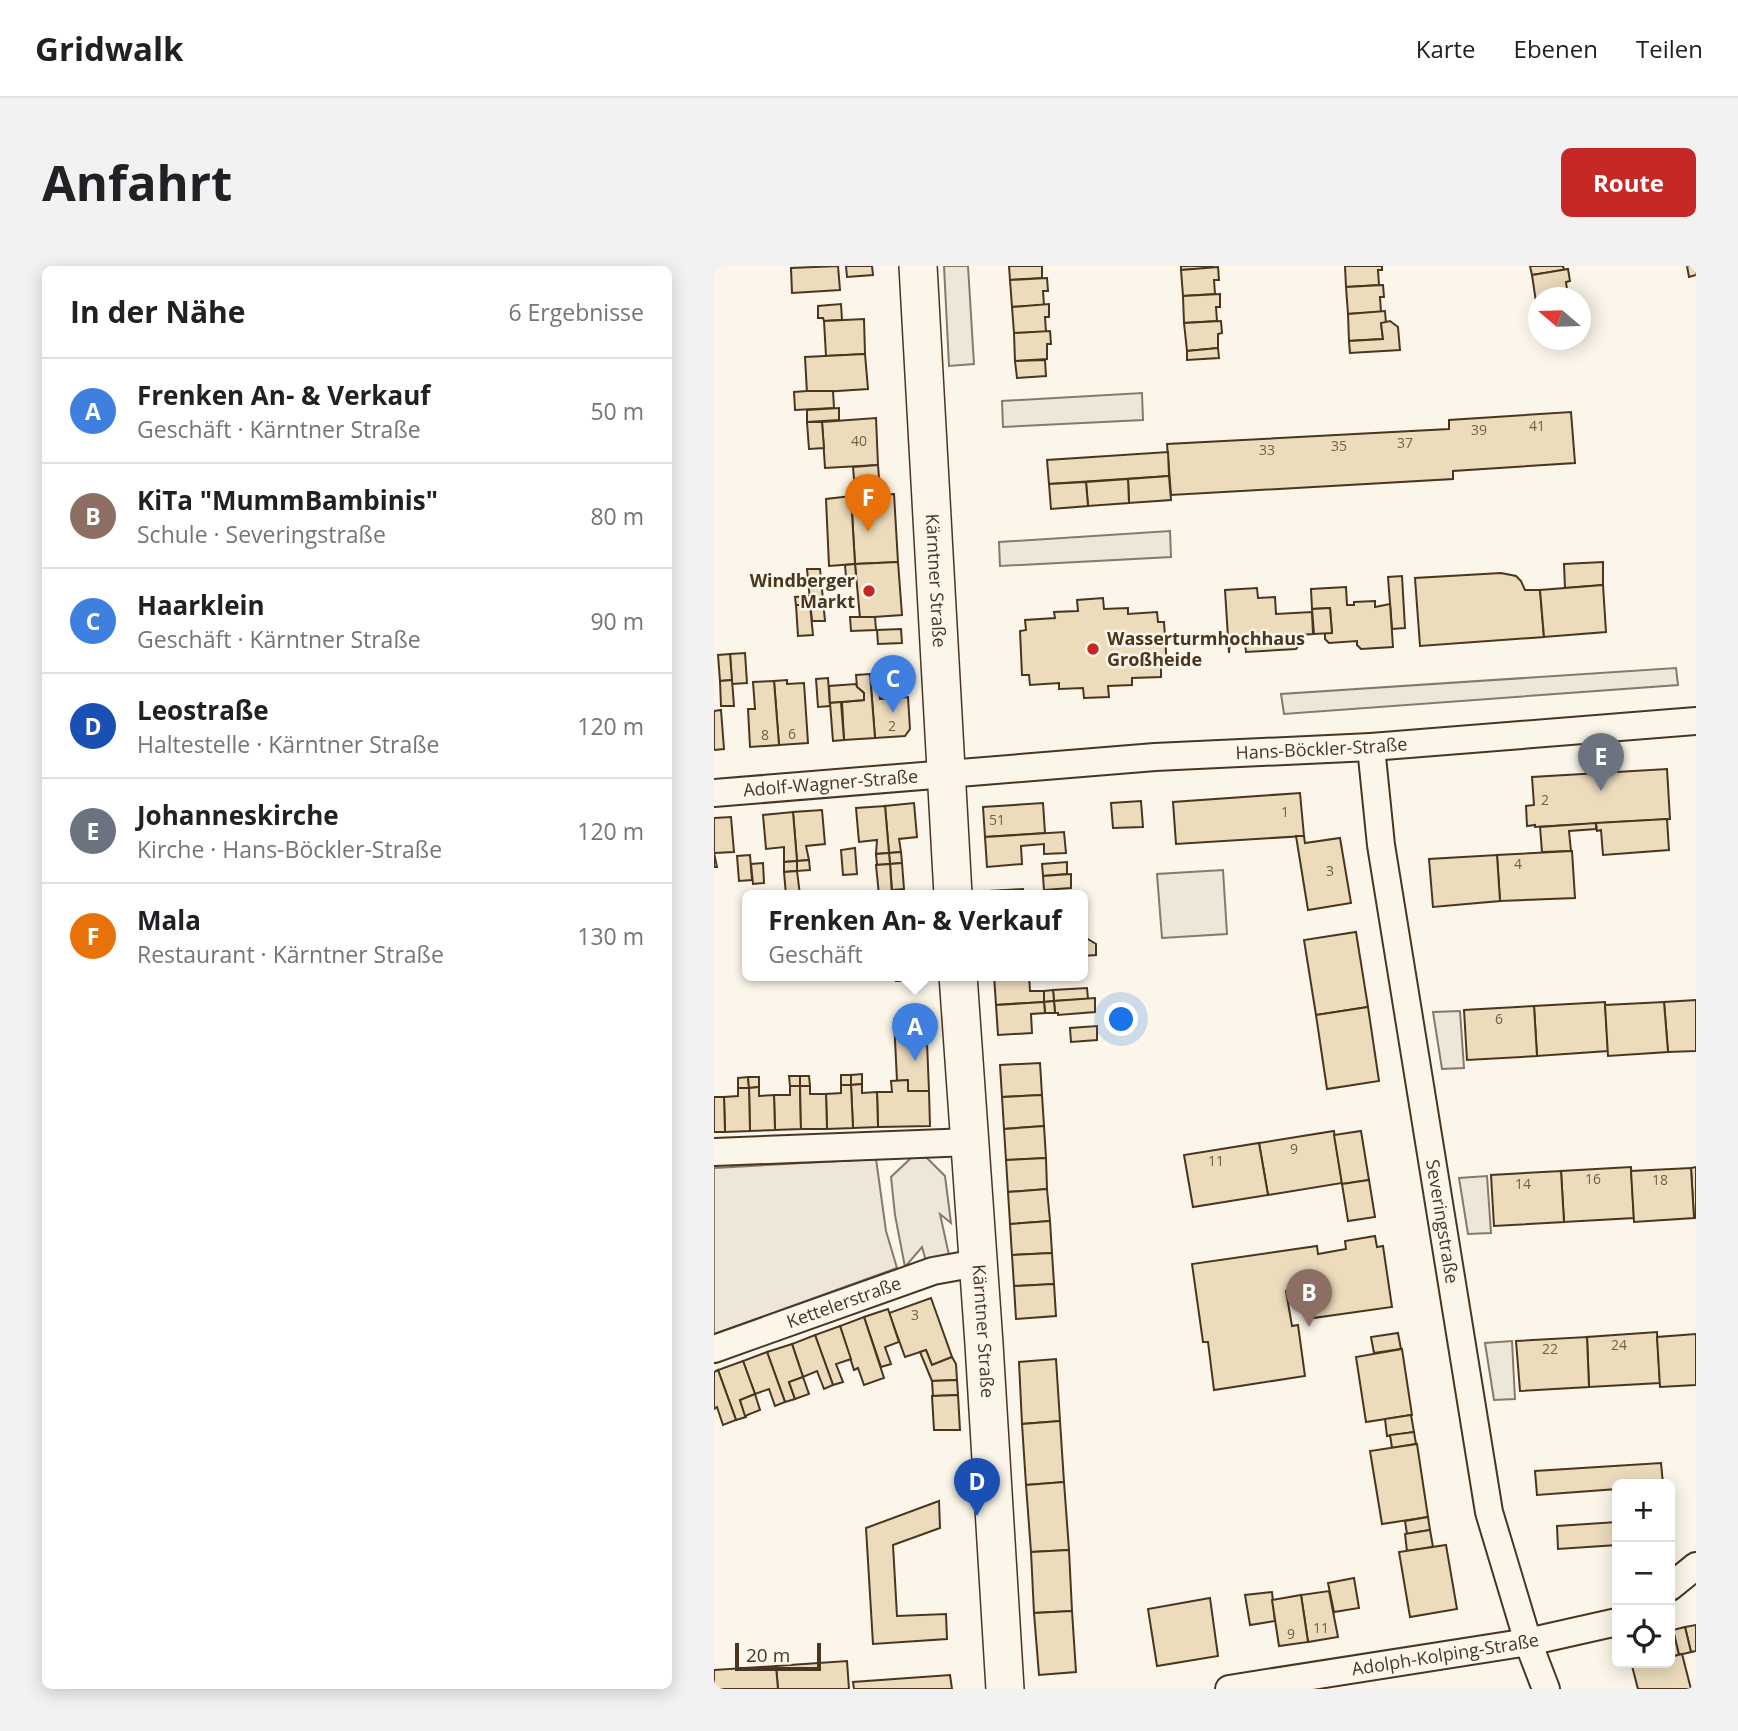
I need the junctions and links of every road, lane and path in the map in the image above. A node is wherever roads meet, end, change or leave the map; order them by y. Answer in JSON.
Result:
{"nodes":[{"id":1,"x":918,"y":266,"type":"edge"},
{"id":2,"x":1696,"y":721,"type":"edge"},
{"id":3,"x":1371,"y":747,"type":"junction"},
{"id":4,"x":947,"y":775,"type":"junction"},
{"id":5,"x":714,"y":793,"type":"edge"},
{"id":6,"x":953,"y":890,"type":"edge"},
{"id":7,"x":958,"y":981,"type":"edge"},
{"id":8,"x":970,"y":1142,"type":"junction"},
{"id":9,"x":714,"y":1152,"type":"edge"},
{"id":10,"x":977,"y":1264,"type":"junction"},
{"id":11,"x":714,"y":1349,"type":"edge"},
{"id":12,"x":1696,"y":1566,"type":"edge"},
{"id":13,"x":1675,"y":1583,"type":"edge"},
{"id":14,"x":1612,"y":1623,"type":"edge"},
{"id":15,"x":1528,"y":1642,"type":"junction"},
{"id":16,"x":1005,"y":1689,"type":"edge"},
{"id":17,"x":1229,"y":1689,"type":"edge"},
{"id":18,"x":1546,"y":1689,"type":"edge"}],
"edges":[{"from":1,"to":4,"type":"street","name":"Kärntner Straße"},
{"from":2,"to":3,"type":"street","name":"Hans-Böckler-Straße"},
{"from":3,"to":4,"type":"street","name":"Hans-Böckler-Straße"},
{"from":3,"to":15,"type":"street","name":"Severingstraße"},
{"from":4,"to":5,"type":"street","name":"Adolf-Wagner-Straße"},
{"from":4,"to":6,"type":"street","name":"Kärntner Straße"},
{"from":7,"to":8,"type":"street","name":"Kärntner Straße"},
{"from":8,"to":9,"type":"street"},
{"from":8,"to":10,"type":"street","name":"Kärntner Straße"},
{"from":10,"to":11,"type":"street","name":"Kettelerstraße"},
{"from":10,"to":16,"type":"street","name":"Kärntner Straße"},
{"from":12,"to":13,"type":"street"},
{"from":14,"to":15,"type":"street","name":"Adolph-Kolping-Straße"},
{"from":15,"to":17,"type":"street","name":"Adolph-Kolping-Straße"},
{"from":15,"to":18,"type":"street","name":"Severingstraße"}]}
